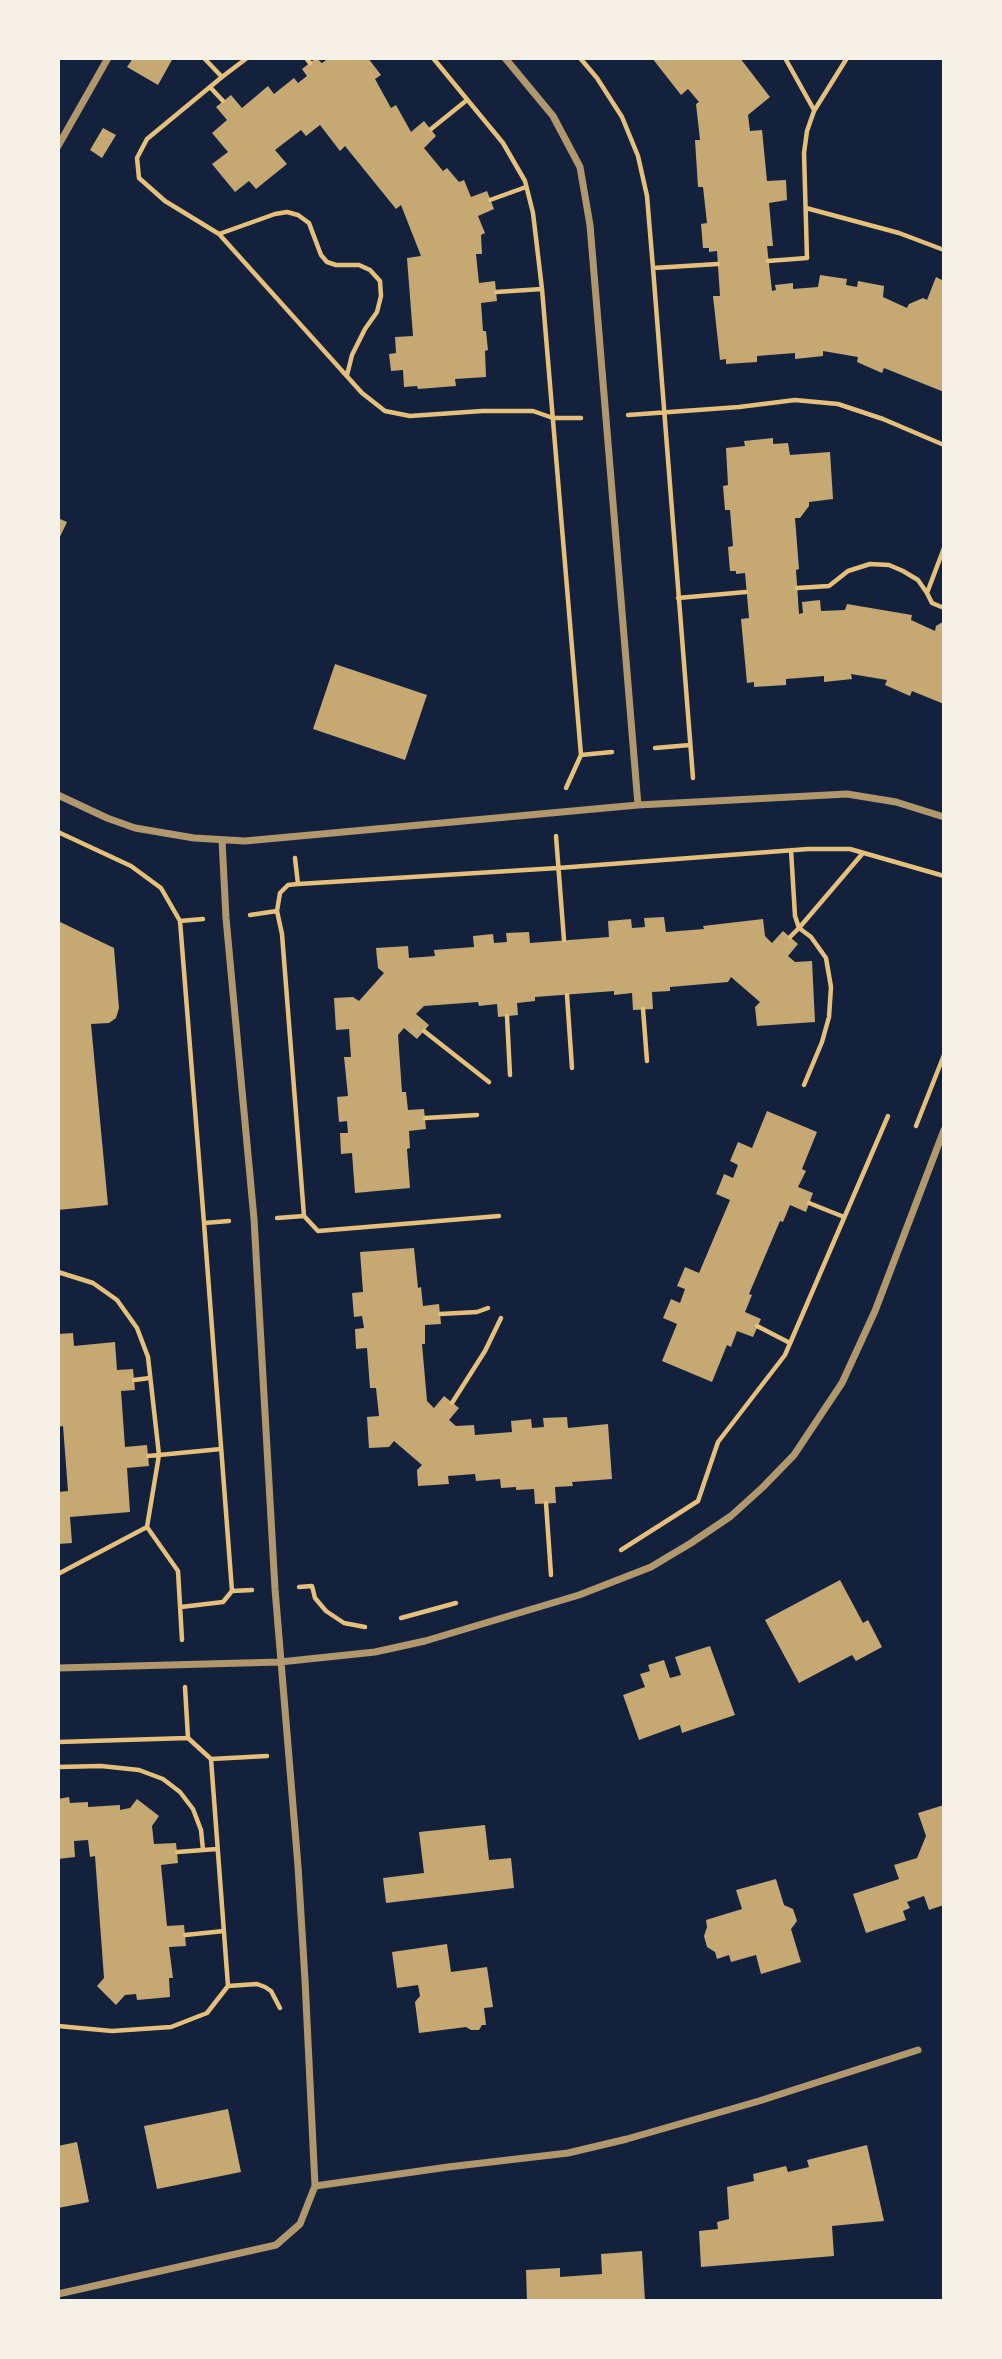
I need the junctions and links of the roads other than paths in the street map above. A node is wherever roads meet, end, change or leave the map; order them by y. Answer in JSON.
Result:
{"nodes":[{"id":1,"x":108,"y":58,"type":"edge"},
{"id":2,"x":505,"y":58,"type":"edge"},
{"id":3,"x":58,"y":146,"type":"edge"},
{"id":4,"x":58,"y":795,"type":"edge"},
{"id":5,"x":638,"y":805,"type":"junction"},
{"id":6,"x":944,"y":817,"type":"edge"},
{"id":7,"x":222,"y":839,"type":"junction"},
{"id":8,"x":944,"y":1130,"type":"edge"},
{"id":9,"x":280,"y":1662,"type":"junction"},
{"id":10,"x":58,"y":1668,"type":"edge"},
{"id":11,"x":918,"y":2050,"type":"dead end"},
{"id":12,"x":315,"y":2186,"type":"junction"},
{"id":13,"x":58,"y":2294,"type":"edge"}],
"edges":[{"from":1,"to":3,"type":"street"},
{"from":2,"to":5,"type":"street"},
{"from":4,"to":7,"type":"street"},
{"from":5,"to":6,"type":"street"},
{"from":5,"to":7,"type":"street"},
{"from":7,"to":9,"type":"street"},
{"from":8,"to":9,"type":"street"},
{"from":9,"to":10,"type":"street"},
{"from":9,"to":12,"type":"street"},
{"from":11,"to":12,"type":"street"},
{"from":12,"to":13,"type":"street"}]}
